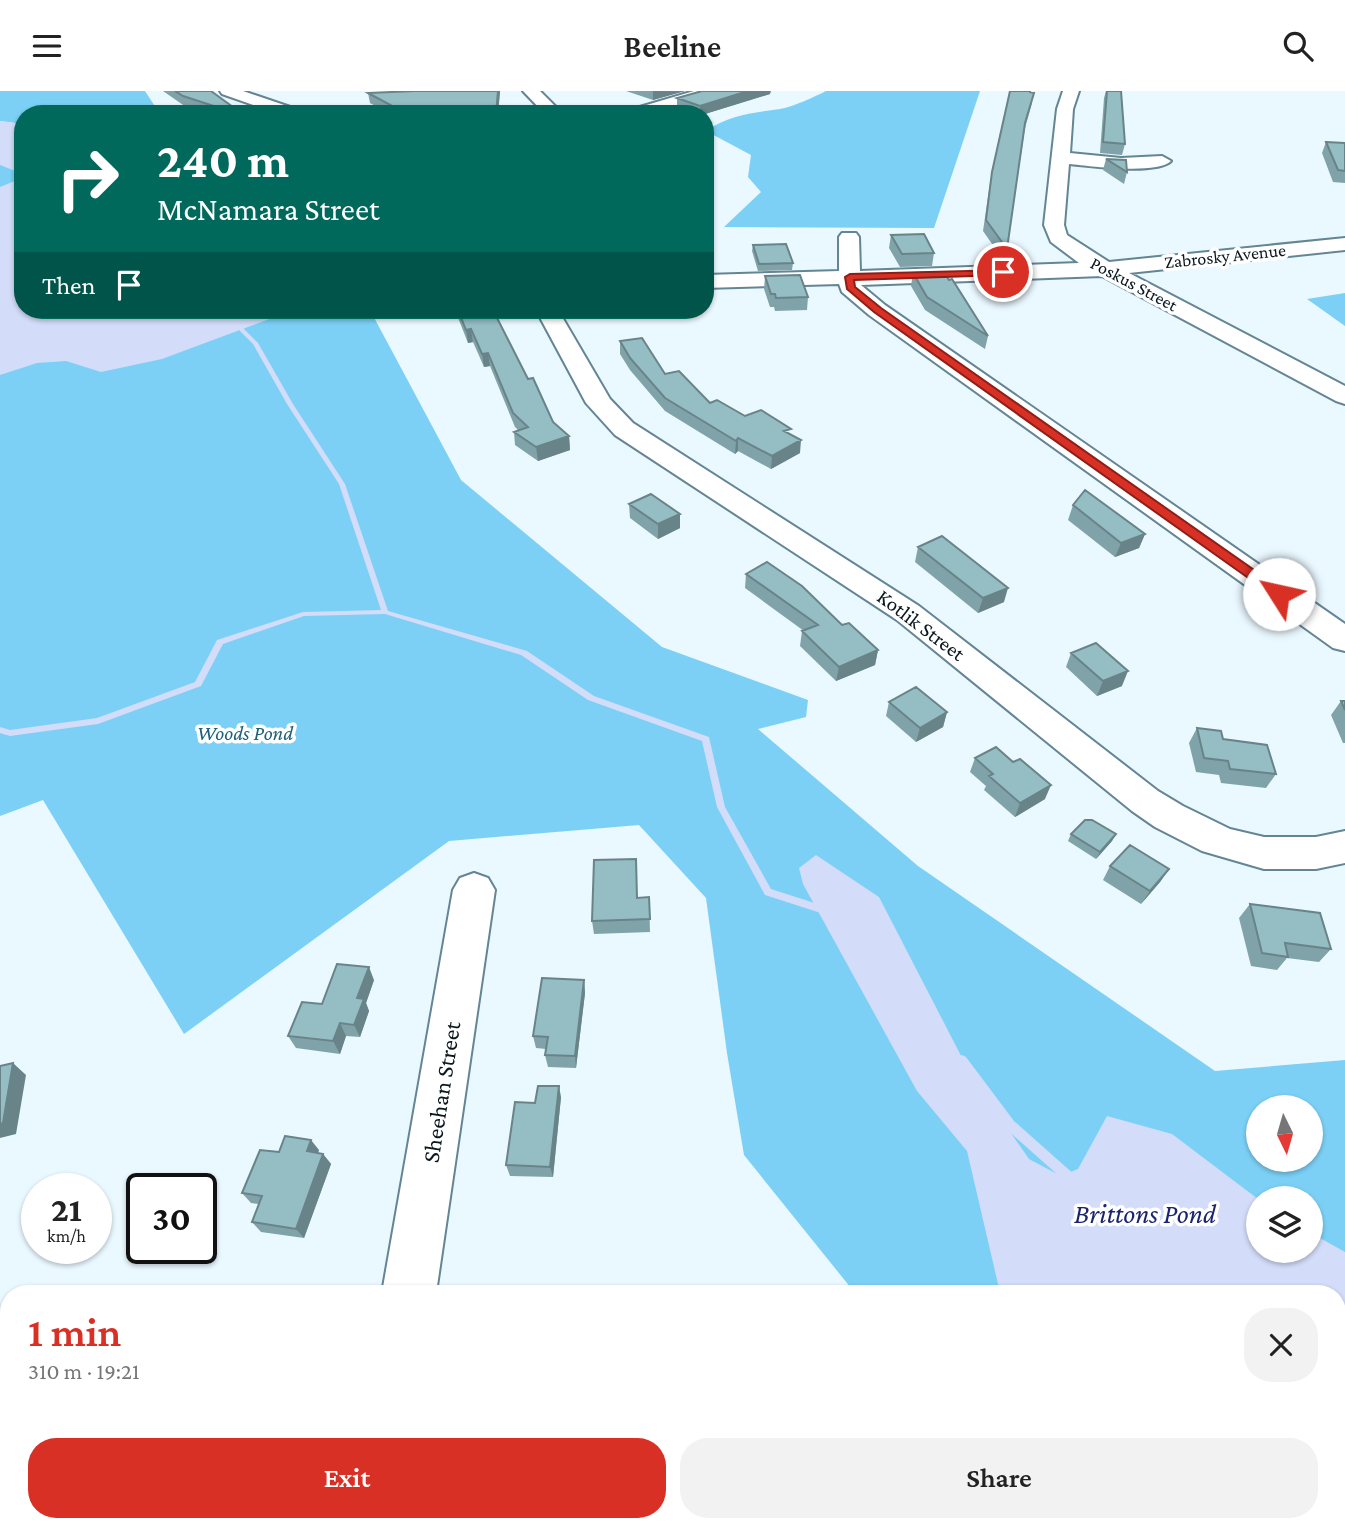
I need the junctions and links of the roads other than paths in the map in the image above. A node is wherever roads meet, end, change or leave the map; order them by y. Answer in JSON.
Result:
{"nodes":[{"id":1,"x":228,"y":91,"type":"edge"},
{"id":2,"x":531,"y":91,"type":"edge"},
{"id":3,"x":711,"y":91,"type":"edge"},
{"id":4,"x":1072,"y":91,"type":"edge"},
{"id":5,"x":269,"y":105,"type":"edge"},
{"id":6,"x":546,"y":105,"type":"edge"},
{"id":7,"x":663,"y":105,"type":"edge"},
{"id":8,"x":1060,"y":158,"type":"junction"},
{"id":9,"x":1162,"y":160,"type":"dead end"},
{"id":10,"x":849,"y":237,"type":"dead end"},
{"id":11,"x":1345,"y":244,"type":"edge"},
{"id":12,"x":1106,"y":269,"type":"junction"},
{"id":13,"x":850,"y":277,"type":"junction"},
{"id":14,"x":714,"y":282,"type":"edge"},
{"id":15,"x":552,"y":319,"type":"edge"},
{"id":16,"x":1345,"y":396,"type":"edge"},
{"id":17,"x":1345,"y":640,"type":"edge"},
{"id":18,"x":1345,"y":846,"type":"edge"},
{"id":19,"x":474,"y":890,"type":"dead end"},
{"id":20,"x":410,"y":1285,"type":"edge"}],
"edges":[{"from":1,"to":5,"type":"street"},
{"from":2,"to":6,"type":"street"},
{"from":3,"to":7,"type":"street"},
{"from":4,"to":8,"type":"street","name":"Poskus Street"},
{"from":8,"to":9,"type":"street"},
{"from":8,"to":12,"type":"street","name":"Poskus Street"},
{"from":10,"to":13,"type":"street"},
{"from":11,"to":12,"type":"street","name":"Zabrosky Avenue"},
{"from":12,"to":13,"type":"street","name":"Zabrosky Avenue"},
{"from":12,"to":16,"type":"street","name":"Poskus Street"},
{"from":13,"to":14,"type":"street","name":"Zabrosky Avenue"},
{"from":13,"to":17,"type":"street"},
{"from":15,"to":18,"type":"street","name":"Kotlik Street"},
{"from":19,"to":20,"type":"street","name":"Sheehan Street"}]}
